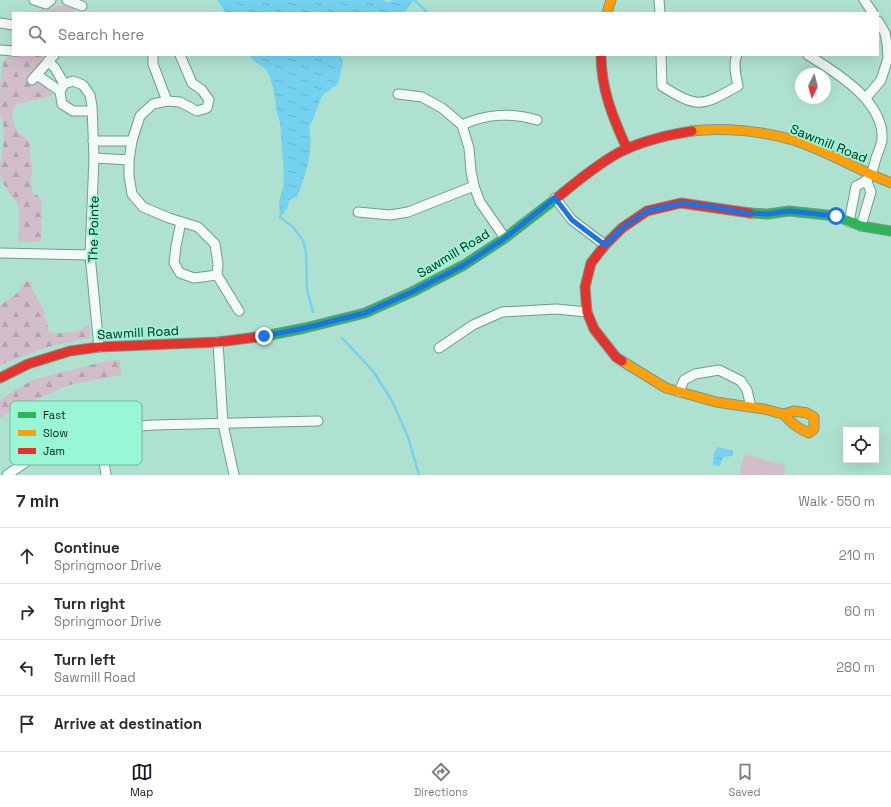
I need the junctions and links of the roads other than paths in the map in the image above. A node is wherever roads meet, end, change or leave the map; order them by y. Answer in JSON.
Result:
{"nodes":[{"id":1,"x":34,"y":0,"type":"edge"},
{"id":2,"x":51,"y":0,"type":"edge"},
{"id":3,"x":67,"y":0,"type":"edge"},
{"id":4,"x":611,"y":0,"type":"edge"},
{"id":5,"x":659,"y":0,"type":"edge"},
{"id":6,"x":864,"y":0,"type":"edge"},
{"id":7,"x":81,"y":6,"type":"edge"},
{"id":8,"x":607,"y":12,"type":"edge"},
{"id":9,"x":660,"y":12,"type":"edge"},
{"id":10,"x":872,"y":12,"type":"edge"},
{"id":11,"x":0,"y":23,"type":"edge"},
{"id":12,"x":879,"y":23,"type":"edge"},
{"id":13,"x":12,"y":25,"type":"edge"},
{"id":14,"x":0,"y":50,"type":"edge"},
{"id":15,"x":12,"y":51,"type":"edge"},
{"id":16,"x":153,"y":56,"type":"edge"},
{"id":17,"x":180,"y":56,"type":"edge"},
{"id":18,"x":601,"y":56,"type":"edge"},
{"id":19,"x":661,"y":56,"type":"edge"},
{"id":20,"x":737,"y":56,"type":"edge"},
{"id":21,"x":810,"y":56,"type":"edge"},
{"id":22,"x":51,"y":58,"type":"edge"},
{"id":23,"x":62,"y":88,"type":"junction"},
{"id":24,"x":398,"y":94,"type":"dead end"},
{"id":25,"x":866,"y":98,"type":"junction"},
{"id":26,"x":167,"y":101,"type":"junction"},
{"id":27,"x":92,"y":111,"type":"junction"},
{"id":28,"x":537,"y":120,"type":"dead end"},
{"id":29,"x":462,"y":125,"type":"junction"},
{"id":30,"x":93,"y":141,"type":"junction"},
{"id":31,"x":132,"y":141,"type":"junction"},
{"id":32,"x":627,"y":149,"type":"junction"},
{"id":33,"x":94,"y":158,"type":"junction"},
{"id":34,"x":130,"y":160,"type":"junction"},
{"id":35,"x":869,"y":178,"type":"junction"},
{"id":36,"x":891,"y":183,"type":"edge"},
{"id":37,"x":474,"y":186,"type":"junction"},
{"id":38,"x":555,"y":198,"type":"junction"},
{"id":39,"x":358,"y":212,"type":"dead end"},
{"id":40,"x":181,"y":222,"type":"junction"},
{"id":41,"x":849,"y":222,"type":"junction"},
{"id":42,"x":860,"y":226,"type":"junction"},
{"id":43,"x":891,"y":231,"type":"edge"},
{"id":44,"x":505,"y":238,"type":"junction"},
{"id":45,"x":605,"y":245,"type":"junction"},
{"id":46,"x":0,"y":252,"type":"edge"},
{"id":47,"x":90,"y":255,"type":"junction"},
{"id":48,"x":217,"y":275,"type":"junction"},
{"id":49,"x":239,"y":311,"type":"dead end"},
{"id":50,"x":587,"y":312,"type":"junction"},
{"id":51,"x":218,"y":342,"type":"junction"},
{"id":52,"x":99,"y":346,"type":"junction"},
{"id":53,"x":439,"y":348,"type":"dead end"},
{"id":54,"x":0,"y":378,"type":"edge"},
{"id":55,"x":679,"y":392,"type":"junction"},
{"id":56,"x":751,"y":407,"type":"junction"},
{"id":57,"x":783,"y":414,"type":"dead end"},
{"id":58,"x":318,"y":422,"type":"dead end"},
{"id":59,"x":223,"y":424,"type":"junction"},
{"id":60,"x":142,"y":426,"type":"edge"},
{"id":61,"x":22,"y":465,"type":"edge"},
{"id":62,"x":104,"y":465,"type":"edge"},
{"id":63,"x":7,"y":475,"type":"edge"},
{"id":64,"x":106,"y":475,"type":"edge"},
{"id":65,"x":234,"y":475,"type":"edge"}],
"edges":[{"from":1,"to":2,"type":"street"},
{"from":3,"to":7,"type":"street"},
{"from":4,"to":8,"type":"street"},
{"from":5,"to":9,"type":"street"},
{"from":6,"to":10,"type":"street"},
{"from":11,"to":13,"type":"street"},
{"from":12,"to":25,"type":"street"},
{"from":14,"to":15,"type":"street"},
{"from":16,"to":26,"type":"street"},
{"from":17,"to":26,"type":"street"},
{"from":18,"to":32,"type":"street"},
{"from":19,"to":20,"type":"street"},
{"from":21,"to":25,"type":"street"},
{"from":22,"to":23,"type":"street"},
{"from":22,"to":23,"type":"street"},
{"from":23,"to":27,"type":"street"},
{"from":23,"to":27,"type":"street","name":"The Pointe"},
{"from":24,"to":29,"type":"street"},
{"from":25,"to":35,"type":"street"},
{"from":26,"to":31,"type":"street"},
{"from":27,"to":30,"type":"street","name":"The Pointe"},
{"from":28,"to":29,"type":"street"},
{"from":29,"to":37,"type":"street"},
{"from":30,"to":31,"type":"street"},
{"from":30,"to":33,"type":"street","name":"The Pointe"},
{"from":31,"to":34,"type":"street"},
{"from":32,"to":35,"type":"street","name":"Sawmill Road"},
{"from":32,"to":38,"type":"street","name":"Sawmill Road"},
{"from":33,"to":34,"type":"street"},
{"from":33,"to":47,"type":"street","name":"The Pointe"},
{"from":34,"to":40,"type":"street"},
{"from":35,"to":36,"type":"street","name":"Sawmill Road"},
{"from":35,"to":41,"type":"street"},
{"from":35,"to":42,"type":"street"},
{"from":37,"to":39,"type":"street"},
{"from":37,"to":44,"type":"street"},
{"from":38,"to":44,"type":"street","name":"Sawmill Road"},
{"from":38,"to":45,"type":"street"},
{"from":40,"to":48,"type":"street"},
{"from":40,"to":48,"type":"street"},
{"from":41,"to":42,"type":"street"},
{"from":41,"to":45,"type":"street"},
{"from":42,"to":43,"type":"street"},
{"from":44,"to":51,"type":"street","name":"Sawmill Road"},
{"from":45,"to":50,"type":"street"},
{"from":46,"to":47,"type":"street"},
{"from":47,"to":52,"type":"street","name":"The Pointe"},
{"from":48,"to":49,"type":"street"},
{"from":50,"to":53,"type":"street"},
{"from":50,"to":55,"type":"street"},
{"from":51,"to":52,"type":"street","name":"Sawmill Road"},
{"from":51,"to":59,"type":"street"},
{"from":52,"to":54,"type":"street","name":"Sawmill Road"},
{"from":55,"to":56,"type":"street"},
{"from":55,"to":56,"type":"street"},
{"from":56,"to":57,"type":"street"},
{"from":58,"to":59,"type":"street"},
{"from":59,"to":60,"type":"street"},
{"from":59,"to":65,"type":"street"},
{"from":61,"to":63,"type":"street"},
{"from":62,"to":64,"type":"street"}]}
